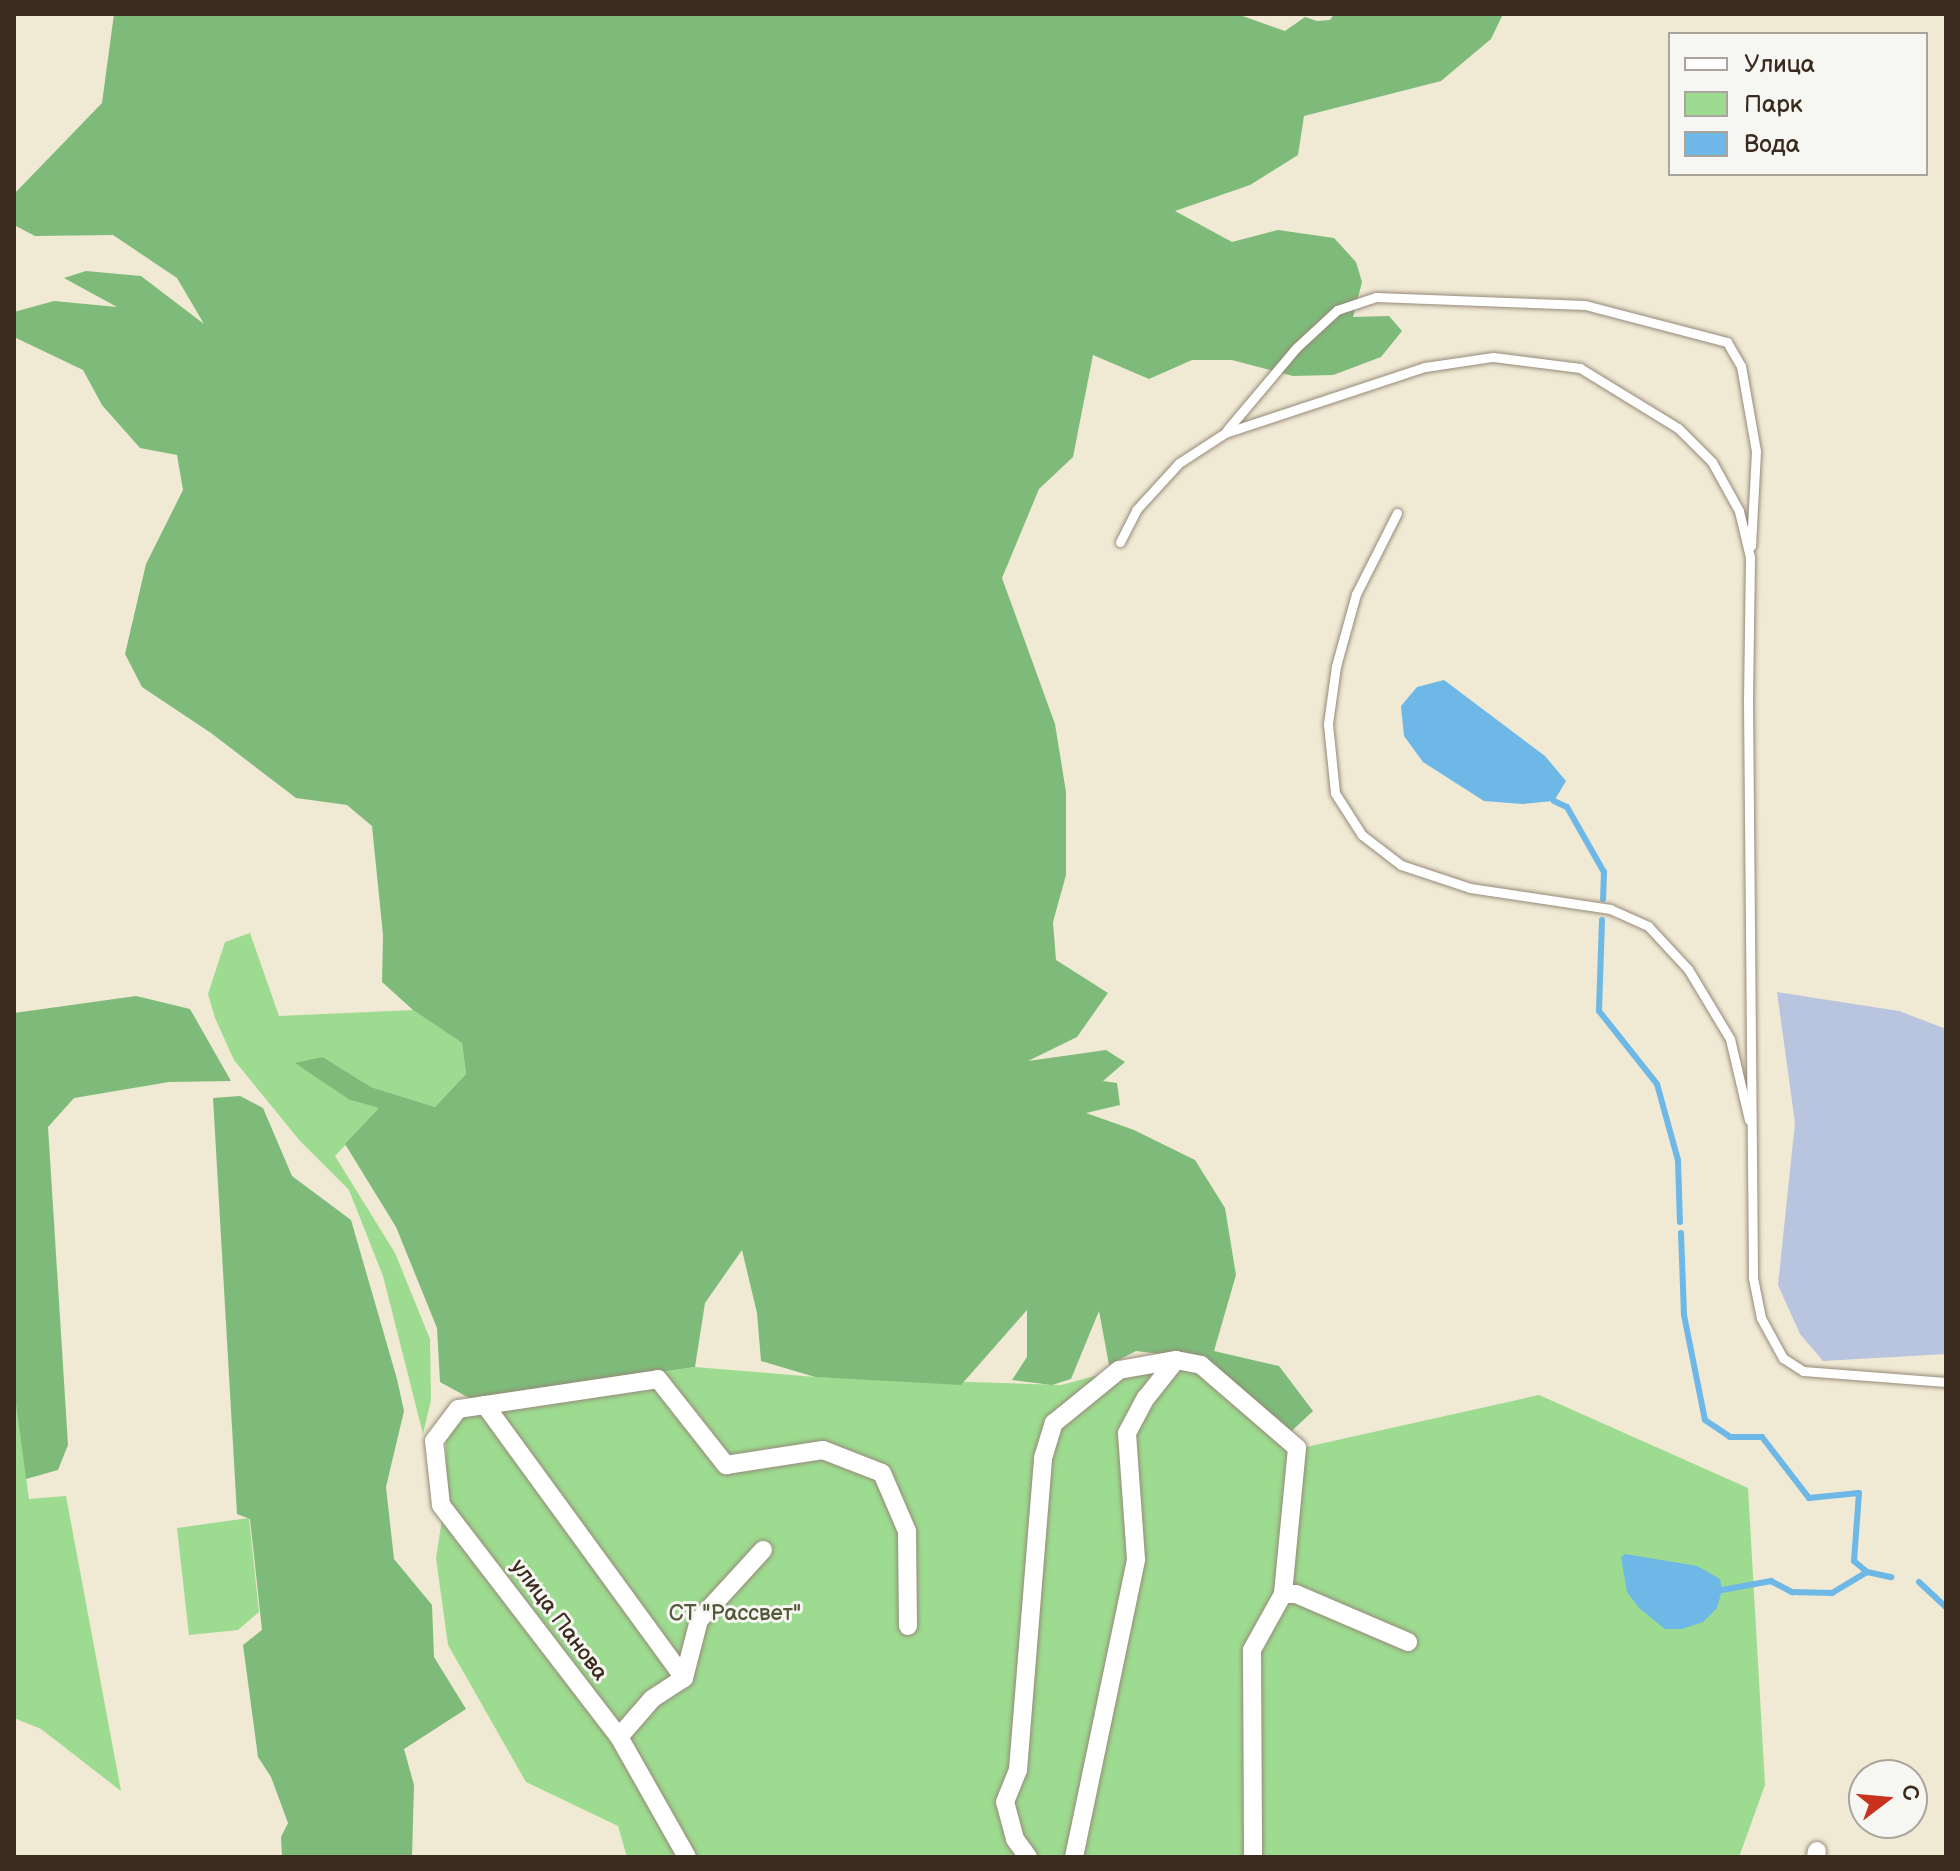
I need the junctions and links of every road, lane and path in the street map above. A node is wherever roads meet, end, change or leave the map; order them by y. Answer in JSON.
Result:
{"nodes":[{"id":1,"x":1225,"y":433,"type":"junction"},
{"id":2,"x":1397,"y":513,"type":"dead end"},
{"id":3,"x":1120,"y":542,"type":"dead end"},
{"id":4,"x":1750,"y":557,"type":"junction"},
{"id":5,"x":1753,"y":1138,"type":"junction"},
{"id":6,"x":1176,"y":1360,"type":"junction"},
{"id":7,"x":1946,"y":1382,"type":"edge"},
{"id":8,"x":485,"y":1405,"type":"junction"},
{"id":9,"x":763,"y":1550,"type":"dead end"},
{"id":10,"x":1283,"y":1594,"type":"junction"},
{"id":11,"x":908,"y":1626,"type":"dead end"},
{"id":12,"x":1408,"y":1642,"type":"dead end"},
{"id":13,"x":684,"y":1678,"type":"junction"},
{"id":14,"x":619,"y":1737,"type":"junction"},
{"id":15,"x":687,"y":1857,"type":"edge"},
{"id":16,"x":1028,"y":1857,"type":"edge"},
{"id":17,"x":1074,"y":1857,"type":"edge"},
{"id":18,"x":1253,"y":1857,"type":"edge"}],
"edges":[{"from":1,"to":3,"type":"lane"},
{"from":1,"to":4,"type":"lane"},
{"from":1,"to":4,"type":"lane"},
{"from":2,"to":5,"type":"lane"},
{"from":4,"to":5,"type":"lane"},
{"from":5,"to":7,"type":"lane"},
{"from":6,"to":10,"type":"street"},
{"from":6,"to":16,"type":"street"},
{"from":6,"to":17,"type":"street"},
{"from":8,"to":11,"type":"street"},
{"from":8,"to":13,"type":"street"},
{"from":8,"to":14,"type":"street","name":"улица Панова"},
{"from":9,"to":13,"type":"street"},
{"from":10,"to":12,"type":"street"},
{"from":10,"to":18,"type":"street"},
{"from":13,"to":14,"type":"street"},
{"from":14,"to":15,"type":"street","name":"улица Панова"}]}
